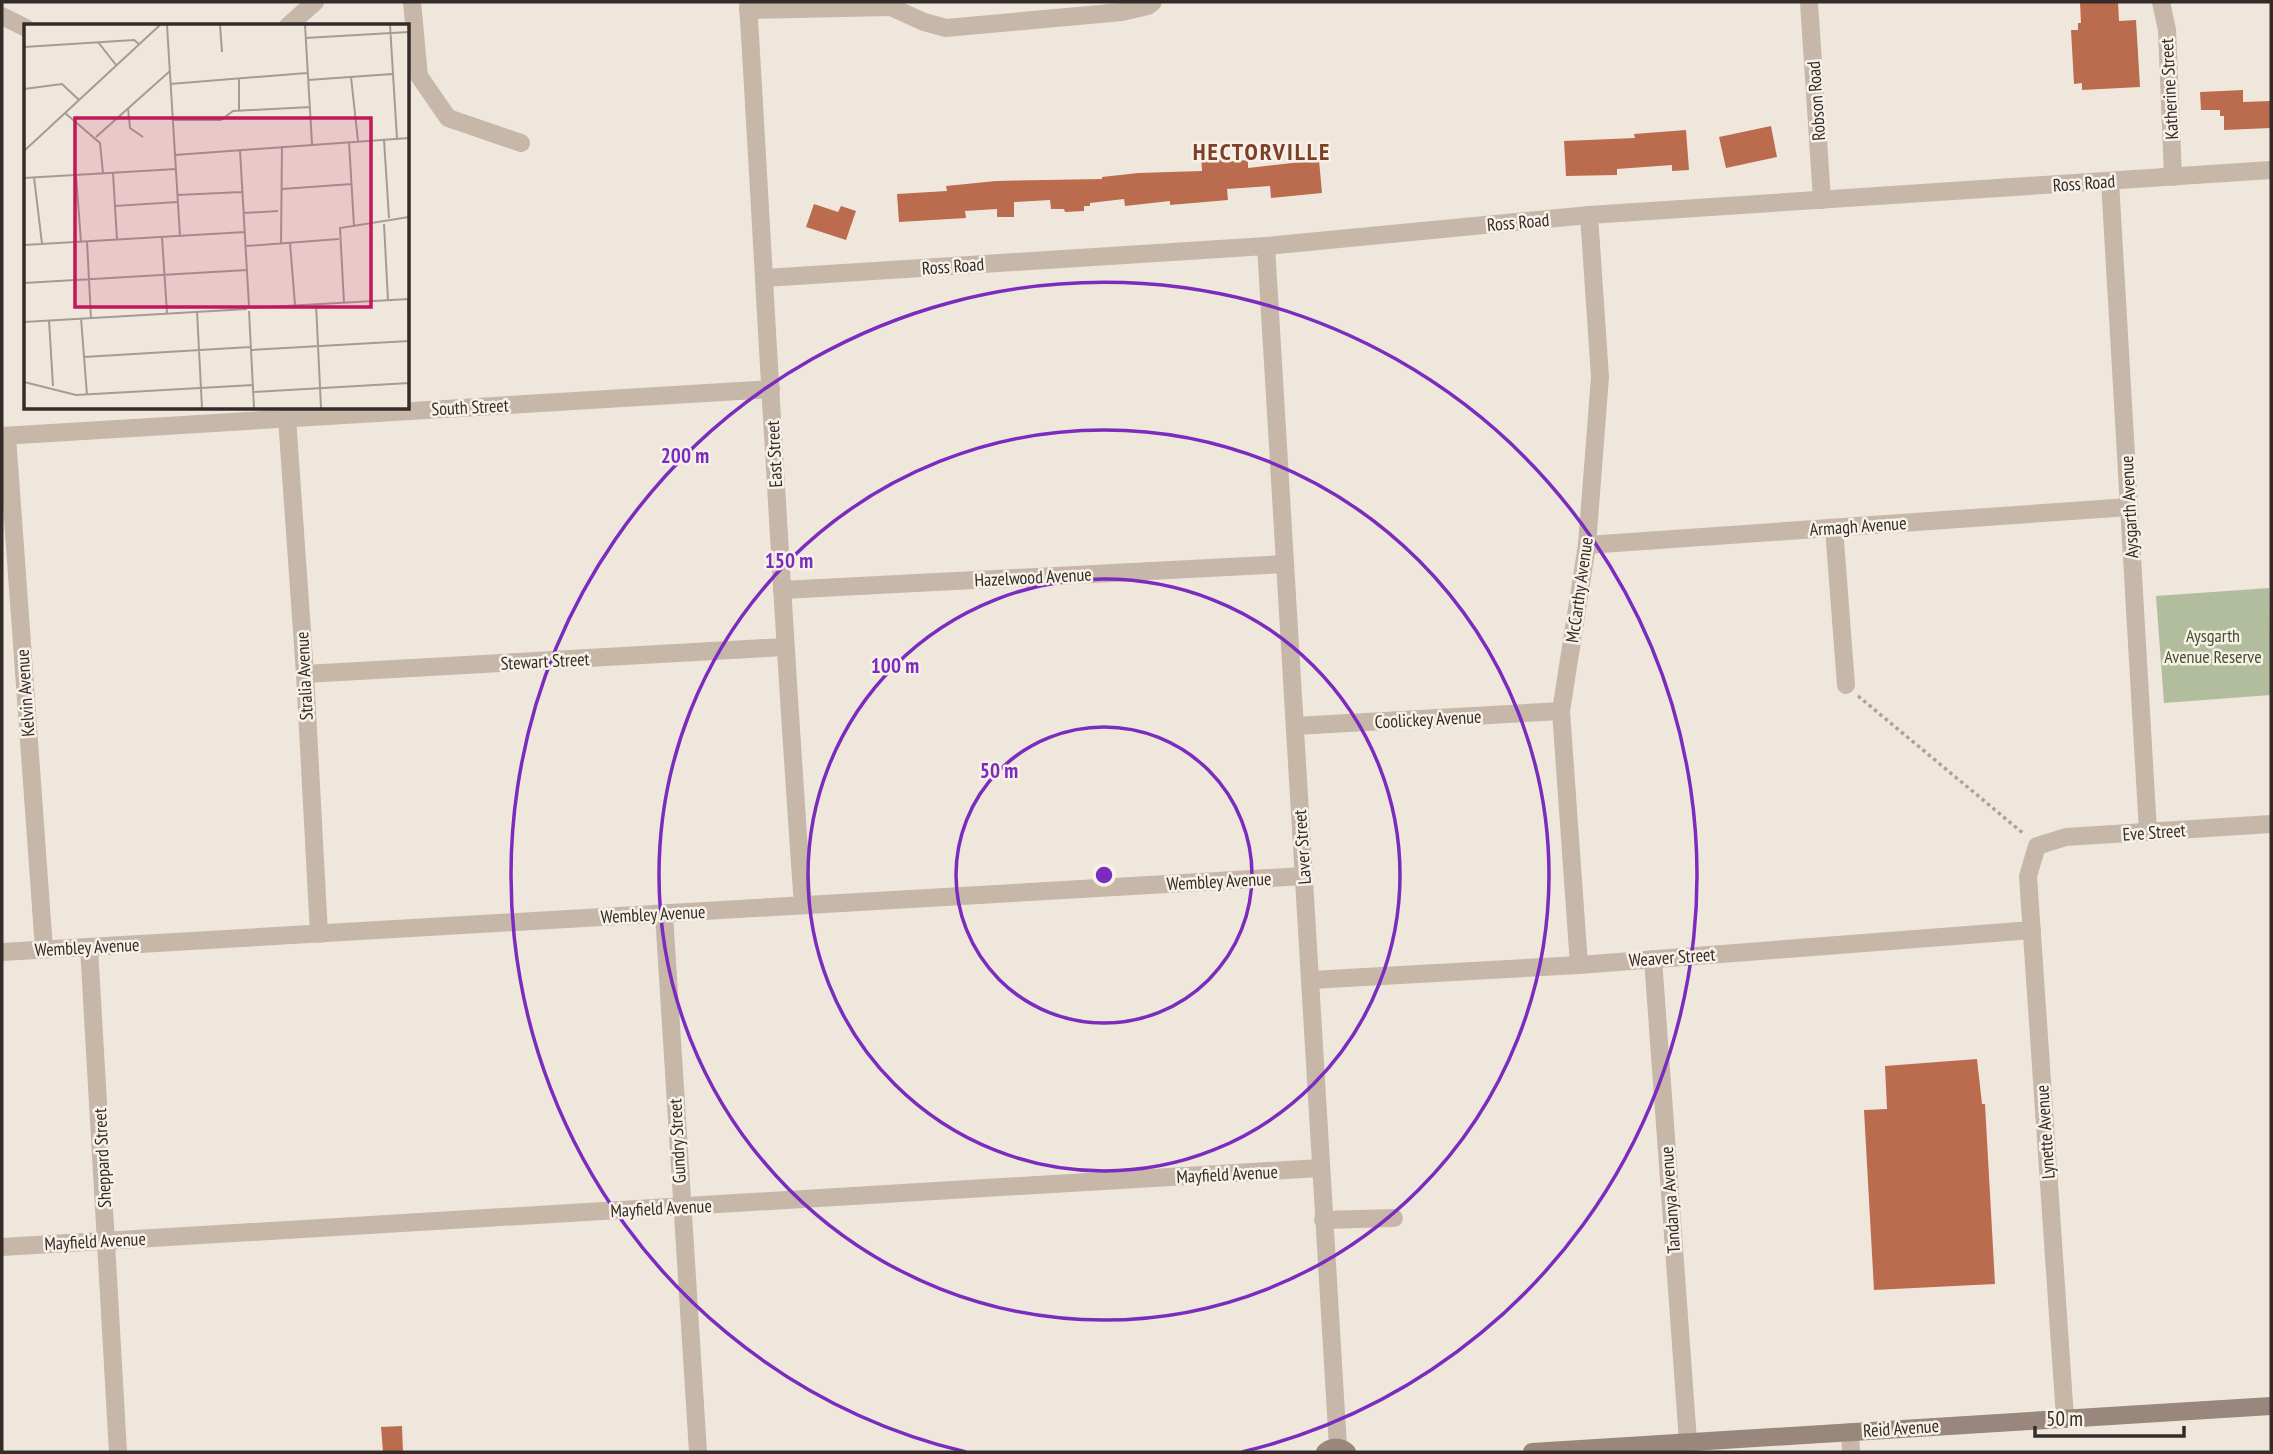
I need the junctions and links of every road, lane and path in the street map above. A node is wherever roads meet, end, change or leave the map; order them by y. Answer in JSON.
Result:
{"nodes":[{"id":1,"x":315,"y":2,"type":"edge"},
{"id":2,"x":412,"y":2,"type":"edge"},
{"id":3,"x":1153,"y":2,"type":"edge"},
{"id":4,"x":1810,"y":2,"type":"edge"},
{"id":5,"x":2161,"y":2,"type":"edge"},
{"id":6,"x":748,"y":6,"type":"edge"},
{"id":7,"x":2,"y":16,"type":"edge"},
{"id":8,"x":290,"y":24,"type":"edge"},
{"id":9,"x":24,"y":27,"type":"edge"},
{"id":10,"x":521,"y":143,"type":"dead end"},
{"id":11,"x":2271,"y":170,"type":"edge"},
{"id":12,"x":2174,"y":177,"type":"junction"},
{"id":13,"x":2109,"y":181,"type":"junction"},
{"id":14,"x":1822,"y":200,"type":"junction"},
{"id":15,"x":1589,"y":215,"type":"junction"},
{"id":16,"x":1266,"y":246,"type":"junction"},
{"id":17,"x":765,"y":278,"type":"junction"},
{"id":18,"x":771,"y":389,"type":"junction"},
{"id":19,"x":210,"y":415,"type":"edge"},
{"id":20,"x":287,"y":418,"type":"junction"},
{"id":21,"x":4,"y":436,"type":"edge"},
{"id":22,"x":2129,"y":507,"type":"junction"},
{"id":23,"x":1834,"y":528,"type":"junction"},
{"id":24,"x":1587,"y":545,"type":"junction"},
{"id":25,"x":1285,"y":564,"type":"junction"},
{"id":26,"x":782,"y":590,"type":"junction"},
{"id":27,"x":784,"y":647,"type":"junction"},
{"id":28,"x":305,"y":674,"type":"junction"},
{"id":29,"x":1846,"y":685,"type":"joint"},
{"id":30,"x":1560,"y":711,"type":"junction"},
{"id":31,"x":1295,"y":726,"type":"junction"},
{"id":32,"x":2271,"y":824,"type":"edge"},
{"id":33,"x":2148,"y":832,"type":"junction"},
{"id":34,"x":2037,"y":846,"type":"junction"},
{"id":35,"x":1304,"y":876,"type":"junction"},
{"id":36,"x":803,"y":905,"type":"junction"},
{"id":37,"x":664,"y":914,"type":"junction"},
{"id":38,"x":2032,"y":930,"type":"junction"},
{"id":39,"x":318,"y":934,"type":"junction"},
{"id":40,"x":89,"y":947,"type":"junction"},
{"id":41,"x":44,"y":949,"type":"junction"},
{"id":42,"x":2,"y":952,"type":"edge"},
{"id":43,"x":1653,"y":959,"type":"junction"},
{"id":44,"x":1580,"y":965,"type":"junction"},
{"id":45,"x":1311,"y":980,"type":"junction"},
{"id":46,"x":1320,"y":1168,"type":"junction"},
{"id":47,"x":681,"y":1206,"type":"junction"},
{"id":48,"x":1394,"y":1218,"type":"dead end"},
{"id":49,"x":1323,"y":1220,"type":"junction"},
{"id":50,"x":107,"y":1241,"type":"junction"},
{"id":51,"x":2,"y":1247,"type":"edge"},
{"id":52,"x":2271,"y":1406,"type":"edge"},
{"id":53,"x":2064,"y":1418,"type":"junction"},
{"id":54,"x":1850,"y":1432,"type":"junction"},
{"id":55,"x":1688,"y":1441,"type":"junction"},
{"id":56,"x":1336,"y":1451,"type":"edge"},
{"id":57,"x":118,"y":1452,"type":"edge"},
{"id":58,"x":698,"y":1452,"type":"edge"},
{"id":59,"x":1532,"y":1452,"type":"edge"},
{"id":60,"x":1851,"y":1452,"type":"edge"}],
"edges":[{"from":1,"to":8,"type":"street"},
{"from":2,"to":10,"type":"street"},
{"from":3,"to":6,"type":"street"},
{"from":4,"to":14,"type":"street","name":"Robson Road"},
{"from":5,"to":12,"type":"street","name":"Katherine Street"},
{"from":6,"to":17,"type":"street","name":"East Street"},
{"from":7,"to":9,"type":"street"},
{"from":11,"to":12,"type":"street","name":"Ross Road"},
{"from":12,"to":13,"type":"street","name":"Ross Road"},
{"from":13,"to":14,"type":"street","name":"Ross Road"},
{"from":13,"to":22,"type":"street","name":"Aysgarth Avenue"},
{"from":14,"to":15,"type":"street","name":"Ross Road"},
{"from":15,"to":16,"type":"street","name":"Ross Road"},
{"from":15,"to":24,"type":"street","name":"McCarthy Avenue"},
{"from":16,"to":17,"type":"street","name":"Ross Road"},
{"from":16,"to":25,"type":"street","name":"Laver Street"},
{"from":17,"to":18,"type":"street","name":"East Street"},
{"from":18,"to":20,"type":"street","name":"South Street"},
{"from":18,"to":26,"type":"street","name":"East Street"},
{"from":19,"to":20,"type":"street","name":"South Street"},
{"from":19,"to":21,"type":"street","name":"South Street"},
{"from":20,"to":28,"type":"street","name":"Stralia Avenue"},
{"from":21,"to":41,"type":"street","name":"Kelvin Avenue"},
{"from":22,"to":23,"type":"street","name":"Armagh Avenue"},
{"from":22,"to":33,"type":"street","name":"Aysgarth Avenue"},
{"from":23,"to":24,"type":"street","name":"Armagh Avenue"},
{"from":23,"to":29,"type":"street"},
{"from":24,"to":30,"type":"street","name":"McCarthy Avenue"},
{"from":25,"to":26,"type":"street","name":"Hazelwood Avenue"},
{"from":25,"to":31,"type":"street","name":"Laver Street"},
{"from":26,"to":27,"type":"street","name":"East Street"},
{"from":27,"to":28,"type":"street","name":"Stewart Street"},
{"from":27,"to":36,"type":"street","name":"East Street"},
{"from":28,"to":39,"type":"street","name":"Stralia Avenue"},
{"from":29,"to":34,"type":"path"},
{"from":30,"to":31,"type":"street","name":"Coolickey Avenue"},
{"from":30,"to":44,"type":"street","name":"McCarthy Avenue"},
{"from":31,"to":35,"type":"street","name":"Laver Street"},
{"from":32,"to":33,"type":"street","name":"Eve Street"},
{"from":33,"to":34,"type":"street","name":"Eve Street"},
{"from":34,"to":38,"type":"street","name":"Lynette Avenue"},
{"from":35,"to":36,"type":"street","name":"Wembley Avenue"},
{"from":35,"to":45,"type":"street","name":"Laver Street"},
{"from":36,"to":37,"type":"street","name":"Wembley Avenue"},
{"from":37,"to":39,"type":"street","name":"Wembley Avenue"},
{"from":37,"to":47,"type":"street","name":"Gundry Street"},
{"from":38,"to":43,"type":"street","name":"Weaver Street"},
{"from":38,"to":53,"type":"street","name":"Lynette Avenue"},
{"from":39,"to":40,"type":"street","name":"Wembley Avenue"},
{"from":40,"to":41,"type":"street","name":"Wembley Avenue"},
{"from":40,"to":50,"type":"street","name":"Sheppard Street"},
{"from":41,"to":42,"type":"street","name":"Wembley Avenue"},
{"from":43,"to":44,"type":"street","name":"Weaver Street"},
{"from":43,"to":55,"type":"street","name":"Tandanya Avenue"},
{"from":44,"to":45,"type":"street","name":"Weaver Street"},
{"from":45,"to":46,"type":"street","name":"Laver Street"},
{"from":46,"to":47,"type":"street","name":"Mayfield Avenue"},
{"from":46,"to":49,"type":"street","name":"Laver Street"},
{"from":47,"to":50,"type":"street","name":"Mayfield Avenue"},
{"from":47,"to":58,"type":"street","name":"Gundry Street"},
{"from":48,"to":49,"type":"street"},
{"from":49,"to":56,"type":"street","name":"Laver Street"},
{"from":50,"to":51,"type":"street","name":"Mayfield Avenue"},
{"from":50,"to":57,"type":"street","name":"Sheppard Street"},
{"from":52,"to":53,"type":"street","name":"Reid Avenue"},
{"from":53,"to":54,"type":"street","name":"Reid Avenue"},
{"from":54,"to":55,"type":"street","name":"Reid Avenue"},
{"from":54,"to":60,"type":"street"},
{"from":55,"to":59,"type":"street","name":"Reid Avenue"}]}
